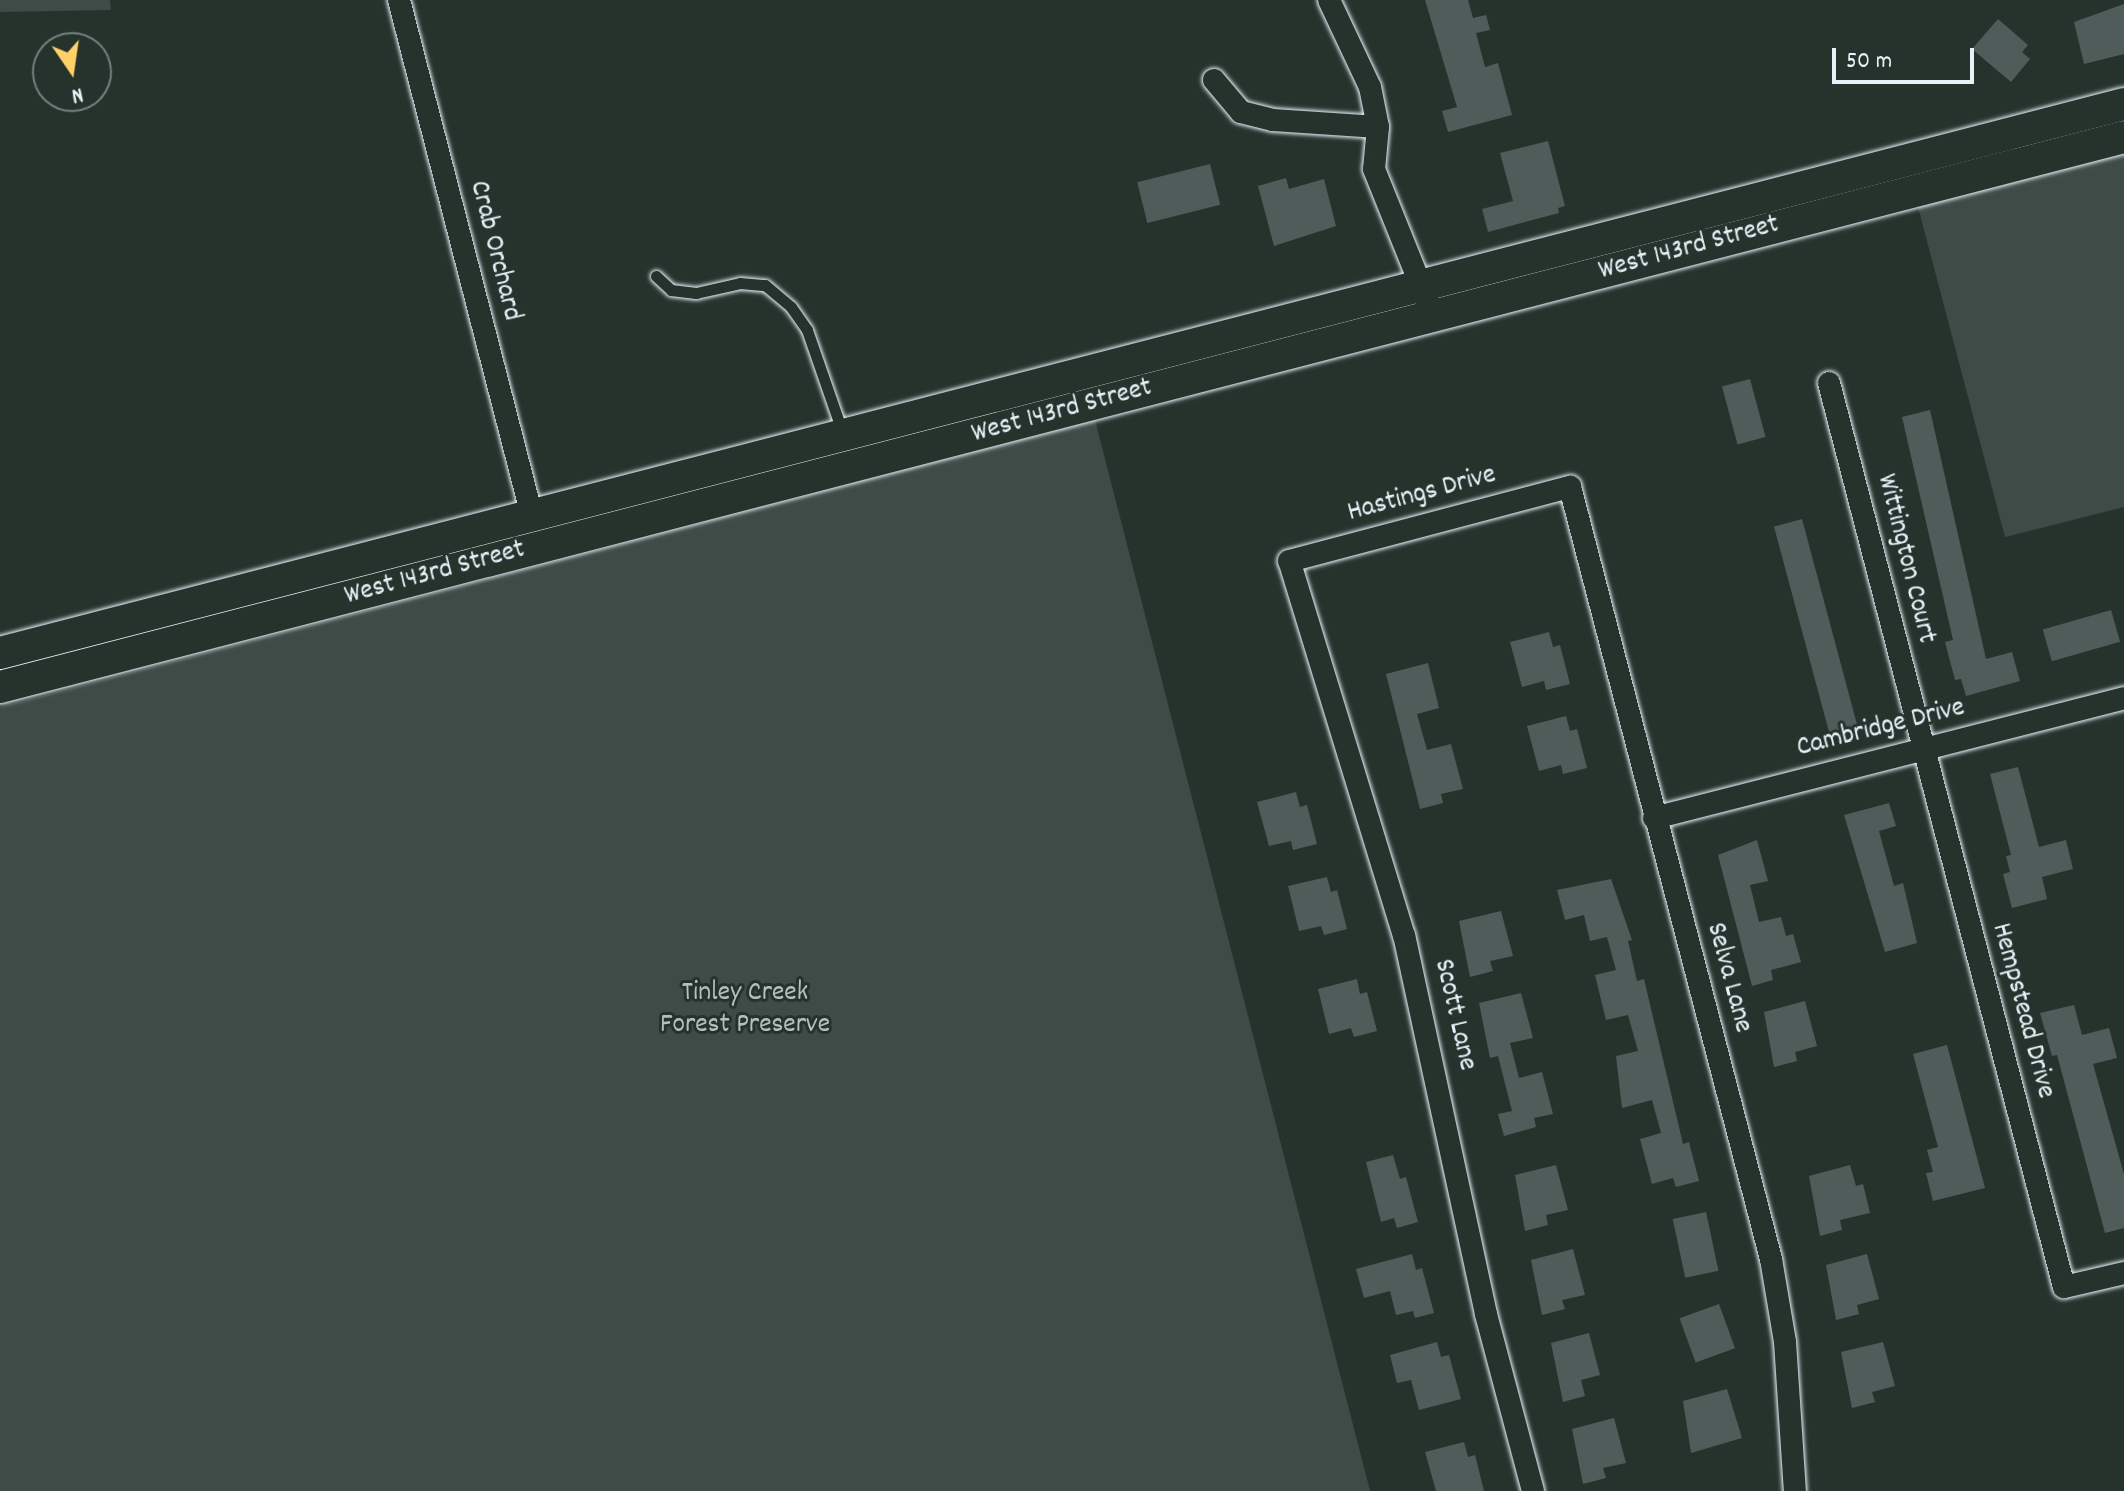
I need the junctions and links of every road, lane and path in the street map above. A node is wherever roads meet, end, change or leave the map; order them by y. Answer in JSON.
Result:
{"nodes":[{"id":1,"x":399,"y":0,"type":"edge"},
{"id":2,"x":1329,"y":0,"type":"edge"},
{"id":3,"x":1214,"y":80,"type":"dead end"},
{"id":4,"x":2124,"y":104,"type":"edge"},
{"id":5,"x":1378,"y":127,"type":"junction"},
{"id":6,"x":2124,"y":137,"type":"edge"},
{"id":7,"x":656,"y":276,"type":"dead end"},
{"id":8,"x":1427,"y":301,"type":"junction"},
{"id":9,"x":1829,"y":383,"type":"dead end"},
{"id":10,"x":844,"y":436,"type":"junction"},
{"id":11,"x":1570,"y":487,"type":"joint"},
{"id":12,"x":532,"y":516,"type":"junction"},
{"id":13,"x":1289,"y":561,"type":"joint"},
{"id":14,"x":0,"y":653,"type":"edge"},
{"id":15,"x":0,"y":687,"type":"edge"},
{"id":16,"x":2124,"y":698,"type":"edge"},
{"id":17,"x":1923,"y":749,"type":"junction"},
{"id":18,"x":1654,"y":818,"type":"junction"},
{"id":19,"x":2124,"y":1273,"type":"edge"},
{"id":20,"x":1533,"y":1491,"type":"edge"},
{"id":21,"x":1795,"y":1491,"type":"edge"}],
"edges":[{"from":1,"to":12,"type":"street","name":"Crab Orchard"},
{"from":2,"to":5,"type":"street"},
{"from":3,"to":5,"type":"street"},
{"from":4,"to":8,"type":"main road","name":"West 143rd Street"},
{"from":5,"to":8,"type":"street"},
{"from":6,"to":8,"type":"main road","name":"West 143rd Street"},
{"from":7,"to":10,"type":"lane"},
{"from":8,"to":10,"type":"main road","name":"West 143rd Street"},
{"from":8,"to":15,"type":"main road","name":"West 143rd Street"},
{"from":9,"to":17,"type":"street","name":"Wittington Court"},
{"from":10,"to":12,"type":"main road","name":"West 143rd Street"},
{"from":11,"to":13,"type":"street","name":"Hastings Drive"},
{"from":11,"to":18,"type":"street","name":"Selva Lane"},
{"from":12,"to":14,"type":"main road","name":"West 143rd Street"},
{"from":13,"to":20,"type":"street","name":"Scott Lane"},
{"from":16,"to":17,"type":"street","name":"Cambridge Drive"},
{"from":17,"to":18,"type":"street","name":"Cambridge Drive"},
{"from":17,"to":19,"type":"street","name":"Hempstead Drive"},
{"from":18,"to":21,"type":"street","name":"Selva Lane"}]}
